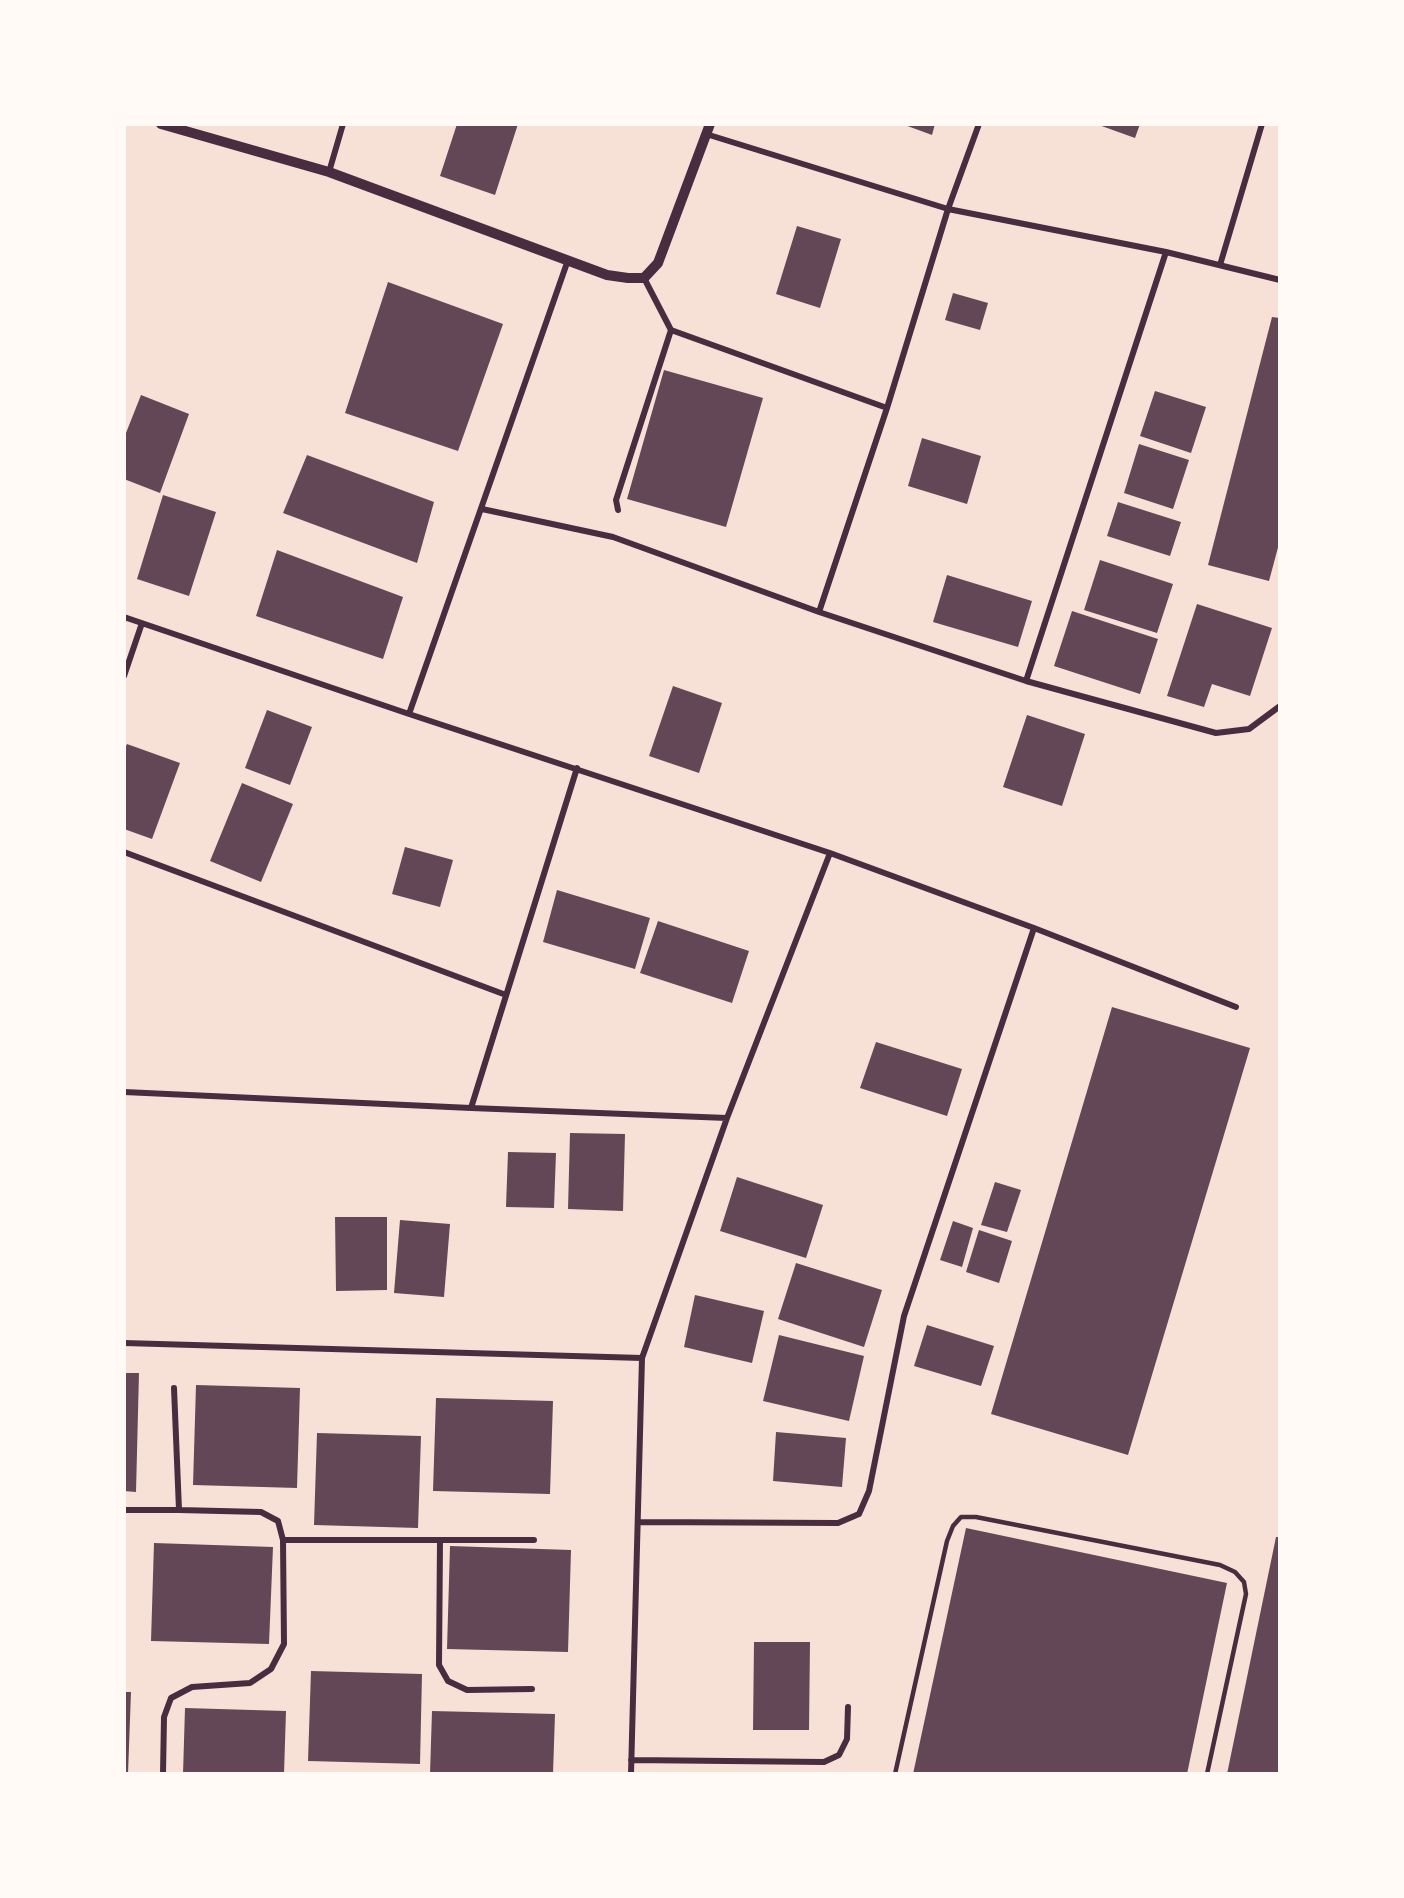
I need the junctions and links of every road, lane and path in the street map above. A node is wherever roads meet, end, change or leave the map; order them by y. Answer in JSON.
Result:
{"nodes":[{"id":1,"x":161,"y":124,"type":"edge"},
{"id":2,"x":343,"y":124,"type":"edge"},
{"id":3,"x":979,"y":124,"type":"edge"},
{"id":4,"x":1262,"y":124,"type":"edge"},
{"id":5,"x":708,"y":129,"type":"edge"},
{"id":6,"x":329,"y":172,"type":"junction"},
{"id":7,"x":948,"y":209,"type":"junction"},
{"id":8,"x":1166,"y":252,"type":"junction"},
{"id":9,"x":568,"y":260,"type":"junction"},
{"id":10,"x":1220,"y":265,"type":"junction"},
{"id":11,"x":644,"y":278,"type":"junction"},
{"id":12,"x":1280,"y":280,"type":"edge"},
{"id":13,"x":671,"y":330,"type":"junction"},
{"id":14,"x":887,"y":408,"type":"junction"},
{"id":15,"x":482,"y":509,"type":"junction"},
{"id":16,"x":618,"y":510,"type":"dead end"},
{"id":17,"x":819,"y":612,"type":"junction"},
{"id":18,"x":124,"y":617,"type":"edge"},
{"id":19,"x":142,"y":623,"type":"junction"},
{"id":20,"x":124,"y":676,"type":"edge"},
{"id":21,"x":1026,"y":681,"type":"junction"},
{"id":22,"x":1280,"y":706,"type":"edge"},
{"id":23,"x":409,"y":714,"type":"junction"},
{"id":24,"x":577,"y":768,"type":"junction"},
{"id":25,"x":124,"y":852,"type":"edge"},
{"id":26,"x":830,"y":853,"type":"junction"},
{"id":27,"x":1034,"y":928,"type":"junction"},
{"id":28,"x":506,"y":995,"type":"junction"},
{"id":29,"x":1236,"y":1007,"type":"dead end"},
{"id":30,"x":124,"y":1092,"type":"edge"},
{"id":31,"x":471,"y":1108,"type":"junction"},
{"id":32,"x":728,"y":1118,"type":"junction"},
{"id":33,"x":124,"y":1343,"type":"edge"},
{"id":34,"x":642,"y":1358,"type":"junction"},
{"id":35,"x":174,"y":1388,"type":"dead end"},
{"id":36,"x":124,"y":1510,"type":"edge"},
{"id":37,"x":179,"y":1510,"type":"junction"},
{"id":38,"x":638,"y":1522,"type":"junction"},
{"id":39,"x":284,"y":1540,"type":"junction"},
{"id":40,"x":440,"y":1540,"type":"junction"},
{"id":41,"x":534,"y":1540,"type":"dead end"},
{"id":42,"x":532,"y":1689,"type":"dead end"},
{"id":43,"x":848,"y":1707,"type":"dead end"},
{"id":44,"x":631,"y":1760,"type":"junction"},
{"id":45,"x":164,"y":1773,"type":"edge"},
{"id":46,"x":631,"y":1773,"type":"edge"},
{"id":47,"x":895,"y":1773,"type":"edge"},
{"id":48,"x":1207,"y":1773,"type":"edge"}],
"edges":[{"from":1,"to":6,"type":"street"},
{"from":2,"to":6,"type":"street"},
{"from":3,"to":7,"type":"street"},
{"from":4,"to":10,"type":"street"},
{"from":5,"to":7,"type":"street"},
{"from":5,"to":11,"type":"street"},
{"from":6,"to":9,"type":"street"},
{"from":7,"to":8,"type":"street"},
{"from":7,"to":14,"type":"street"},
{"from":8,"to":10,"type":"street"},
{"from":8,"to":21,"type":"street"},
{"from":9,"to":11,"type":"street"},
{"from":9,"to":15,"type":"street"},
{"from":10,"to":12,"type":"street"},
{"from":11,"to":13,"type":"street"},
{"from":13,"to":14,"type":"street"},
{"from":13,"to":16,"type":"street"},
{"from":14,"to":17,"type":"street"},
{"from":15,"to":17,"type":"street"},
{"from":15,"to":23,"type":"street"},
{"from":17,"to":21,"type":"street"},
{"from":18,"to":19,"type":"street"},
{"from":19,"to":20,"type":"street"},
{"from":19,"to":23,"type":"street"},
{"from":21,"to":22,"type":"street"},
{"from":23,"to":24,"type":"street"},
{"from":24,"to":26,"type":"street"},
{"from":24,"to":28,"type":"street"},
{"from":25,"to":28,"type":"street"},
{"from":26,"to":27,"type":"street"},
{"from":26,"to":32,"type":"street"},
{"from":27,"to":29,"type":"street"},
{"from":27,"to":38,"type":"street"},
{"from":28,"to":31,"type":"street"},
{"from":30,"to":31,"type":"street"},
{"from":31,"to":32,"type":"street"},
{"from":32,"to":34,"type":"street"},
{"from":33,"to":34,"type":"street"},
{"from":34,"to":38,"type":"street"},
{"from":35,"to":37,"type":"street"},
{"from":36,"to":37,"type":"street"},
{"from":37,"to":39,"type":"street"},
{"from":38,"to":44,"type":"street"},
{"from":39,"to":40,"type":"street"},
{"from":39,"to":45,"type":"street"},
{"from":40,"to":41,"type":"street"},
{"from":40,"to":42,"type":"street"},
{"from":43,"to":44,"type":"street"},
{"from":44,"to":46,"type":"street"},
{"from":47,"to":48,"type":"lane"}]}
